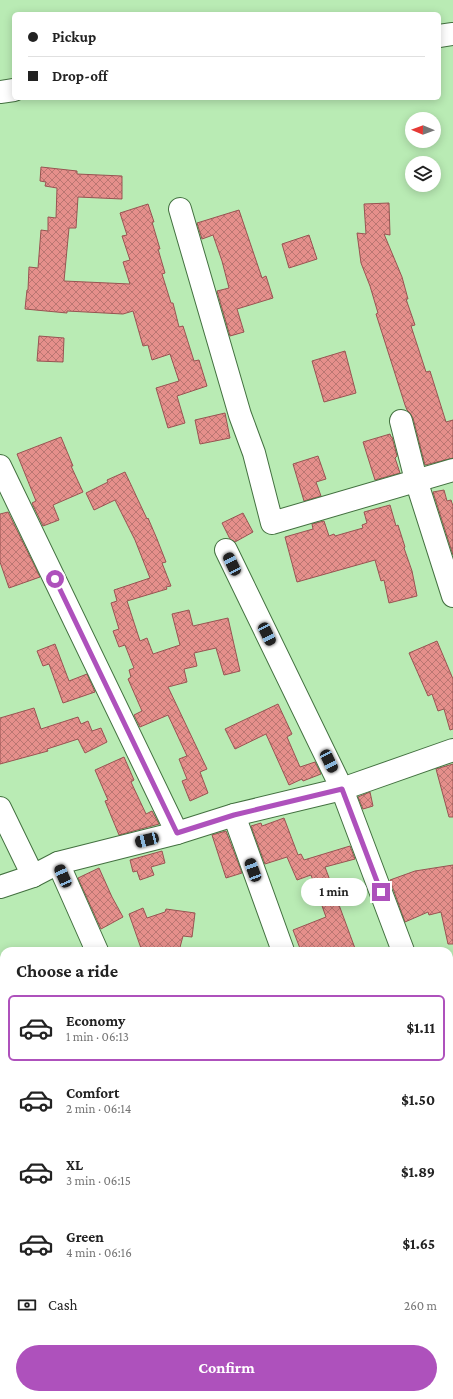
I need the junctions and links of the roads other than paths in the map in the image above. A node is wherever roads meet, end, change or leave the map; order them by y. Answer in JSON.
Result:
{"nodes":[{"id":1,"x":453,"y":34,"type":"edge"},
{"id":2,"x":441,"y":36,"type":"edge"},
{"id":3,"x":12,"y":90,"type":"edge"},
{"id":4,"x":0,"y":92,"type":"edge"},
{"id":5,"x":180,"y":209,"type":"dead end"},
{"id":6,"x":401,"y":422,"type":"dead end"},
{"id":7,"x":0,"y":466,"type":"edge"},
{"id":8,"x":453,"y":470,"type":"edge"},
{"id":9,"x":416,"y":480,"type":"junction"},
{"id":10,"x":226,"y":550,"type":"dead end"},
{"id":11,"x":453,"y":596,"type":"edge"},
{"id":12,"x":453,"y":750,"type":"edge"},
{"id":13,"x":342,"y":789,"type":"junction"},
{"id":14,"x":0,"y":808,"type":"edge"},
{"id":15,"x":234,"y":815,"type":"junction"},
{"id":16,"x":177,"y":833,"type":"junction"},
{"id":17,"x":58,"y":863,"type":"junction"},
{"id":18,"x":33,"y":876,"type":"junction"},
{"id":19,"x":0,"y":887,"type":"edge"},
{"id":20,"x":95,"y":947,"type":"edge"},
{"id":21,"x":282,"y":947,"type":"edge"},
{"id":22,"x":401,"y":947,"type":"edge"}],
"edges":[{"from":1,"to":2,"type":"street"},
{"from":3,"to":4,"type":"street"},
{"from":5,"to":9,"type":"street"},
{"from":6,"to":9,"type":"street"},
{"from":7,"to":16,"type":"street"},
{"from":8,"to":9,"type":"street"},
{"from":9,"to":11,"type":"street"},
{"from":10,"to":13,"type":"street"},
{"from":12,"to":13,"type":"street"},
{"from":13,"to":15,"type":"street"},
{"from":13,"to":22,"type":"street"},
{"from":14,"to":18,"type":"street"},
{"from":15,"to":16,"type":"street"},
{"from":15,"to":21,"type":"street"},
{"from":16,"to":17,"type":"street"},
{"from":17,"to":18,"type":"street"},
{"from":17,"to":20,"type":"street"},
{"from":18,"to":19,"type":"street"}]}
